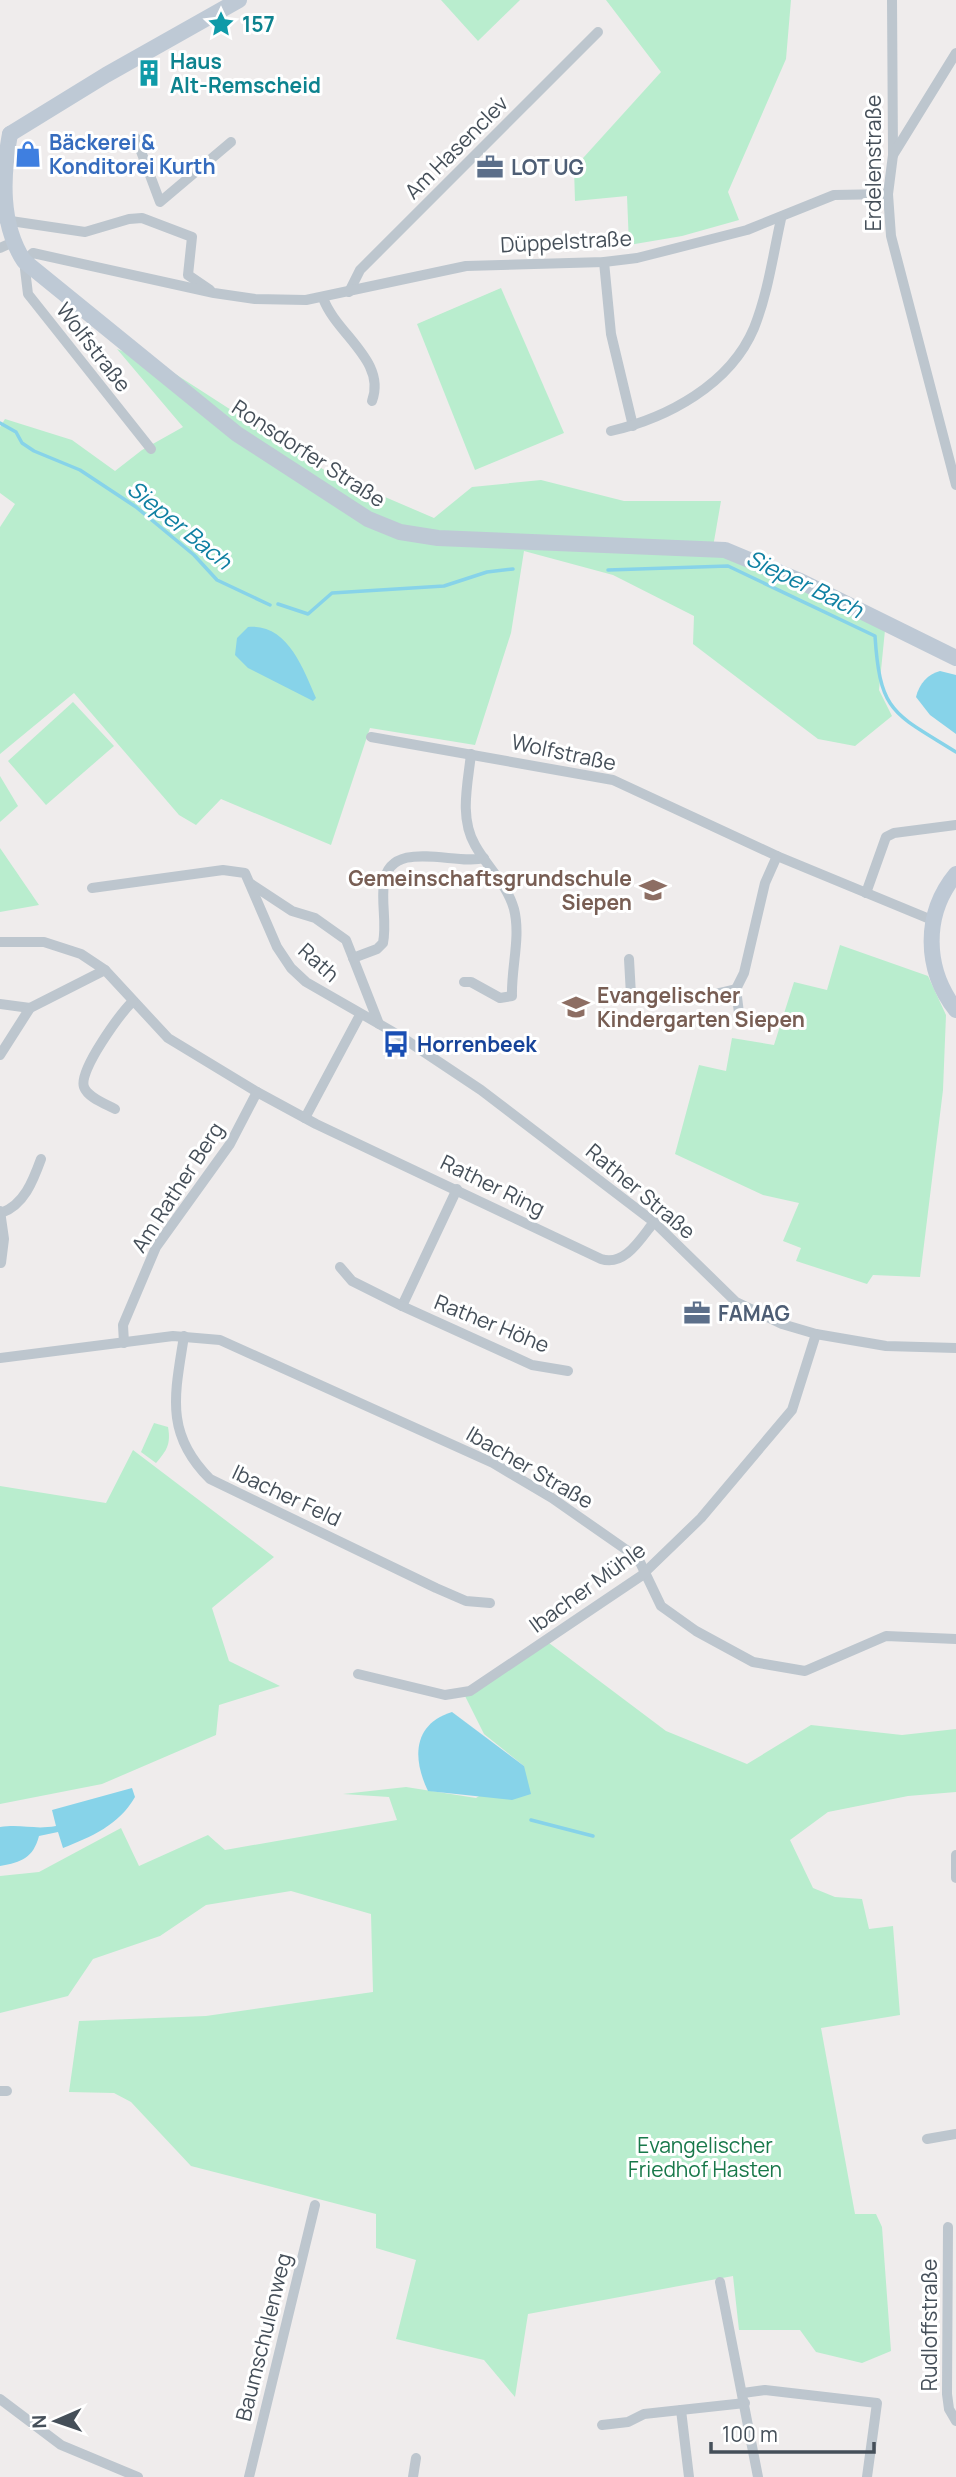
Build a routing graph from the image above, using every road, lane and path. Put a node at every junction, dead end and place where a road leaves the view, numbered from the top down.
1 (239, 0) edge
2 (892, 0) edge
3 (598, 32) dead end
4 (956, 53) edge
5 (5, 131) edge
6 (136, 138) dead end
7 (232, 142) dead end
8 (893, 155) junction
9 (888, 194) junction
10 (160, 202) junction
11 (781, 219) junction
12 (4, 220) junction
13 (151, 220) junction
14 (5, 245) edge
15 (23, 261) junction
16 (604, 262) junction
17 (211, 292) junction
18 (349, 292) junction
19 (323, 298) junction
20 (372, 401) dead end
21 (633, 426) junction
22 (611, 431) dead end
23 (151, 449) dead end
24 (956, 485) edge
25 (956, 658) edge
26 (371, 737) dead end
27 (471, 754) junction
28 (956, 825) edge
29 (777, 856) junction
30 (484, 858) junction
31 (956, 874) edge
32 (251, 884) junction
33 (92, 888) dead end
34 (866, 893) junction
35 (932, 920) junction
36 (0, 942) edge
37 (353, 958) junction
38 (629, 959) dead end
39 (106, 971) junction
40 (464, 982) dead end
41 (736, 989) junction
42 (132, 1001) junction
43 (0, 1004) edge
44 (30, 1008) junction
45 (956, 1010) edge
46 (360, 1015) junction
47 (740, 1021) dead end
48 (379, 1024) junction
49 (0, 1055) edge
50 (257, 1092) junction
51 (115, 1109) dead end
52 (305, 1118) junction
53 (41, 1159) dead end
54 (457, 1189) junction
55 (0, 1212) edge
56 (654, 1222) junction
57 (0, 1264) edge
58 (340, 1267) dead end
59 (402, 1306) junction
60 (816, 1334) junction
61 (184, 1336) junction
62 (124, 1343) junction
63 (956, 1348) edge
64 (0, 1358) edge
65 (568, 1371) dead end
66 (645, 1573) junction
67 (490, 1603) dead end
68 (956, 1639) edge
69 (358, 1674) dead end
70 (956, 1854) edge
71 (956, 1878) edge
72 (956, 2134) edge
73 (927, 2138) dead end
74 (315, 2205) dead end
75 (948, 2227) dead end
76 (720, 2281) dead end
77 (744, 2398) junction
78 (0, 2399) edge
79 (681, 2410) junction
80 (956, 2421) edge
81 (602, 2425) dead end
82 (416, 2458) dead end
83 (138, 2477) edge
84 (249, 2477) edge
85 (413, 2477) edge
86 (689, 2477) edge
87 (758, 2477) edge
88 (867, 2477) edge

1 - 5 main road
2 - 8 street, Erdelenstraße
3 - 18 street, Am Hasenclev
4 - 8 street
5 - 12 main road, Ronsdorfer Straße
6 - 10 street
7 - 10 street
8 - 9 street, Erdelenstraße
9 - 11 street, Düppelstraße
9 - 24 street, Erdelenstraße
10 - 13 street
11 - 16 street, Düppelstraße
11 - 21 street
12 - 13 street
12 - 14 main road, Ronsdorfer Straße
13 - 17 street
14 - 15 main road, Ronsdorfer Straße
15 - 17 street, Düppelstraße
15 - 23 street, Wolfstraße
15 - 25 main road, Ronsdorfer Straße
16 - 18 street, Düppelstraße
16 - 21 street
17 - 19 street, Düppelstraße
18 - 19 street, Düppelstraße
19 - 20 street
21 - 22 street
26 - 27 street, Wolfstraße
27 - 29 street, Wolfstraße
27 - 30 street
28 - 34 street
29 - 34 street, Wolfstraße
29 - 41 street
30 - 37 street, Rath
30 - 40 street
31 - 35 main road
32 - 33 street, Rath
32 - 37 street, Rath
32 - 46 street, Rath
34 - 35 street, Wolfstraße
35 - 45 main road
36 - 39 street, Rather Ring
37 - 48 street, Rath
38 - 41 street
39 - 42 street, Rather Ring
39 - 44 street
41 - 47 street
42 - 50 street, Rather Ring
42 - 51 street
43 - 44 street
44 - 49 street
46 - 48 street, Rather Straße
46 - 52 street
48 - 56 street, Rather Straße
50 - 52 street, Rather Ring
50 - 62 street, Am Rather Berg
52 - 54 street, Rather Ring
53 - 55 street
54 - 56 street, Rather Ring
54 - 59 street, Rather Höhe
55 - 57 street
56 - 60 street, Rather Straße
58 - 59 street, Rather Höhe
59 - 65 street, Rather Höhe
60 - 63 street, Rather Straße
60 - 66 street, Ibacher Mühle
61 - 62 street, Ibacher Straße
61 - 66 street, Ibacher Straße
61 - 67 street, Ibacher Feld
62 - 64 street, Ibacher Straße
66 - 68 street, Ibacher Straße
66 - 69 street, Ibacher Mühle
70 - 71 street
72 - 73 street
74 - 84 street, Baumschulenweg
75 - 80 street, Rudloffstraße
76 - 77 street
77 - 79 street
77 - 87 street
77 - 88 street
78 - 83 street
79 - 81 street
79 - 86 street
82 - 85 street

